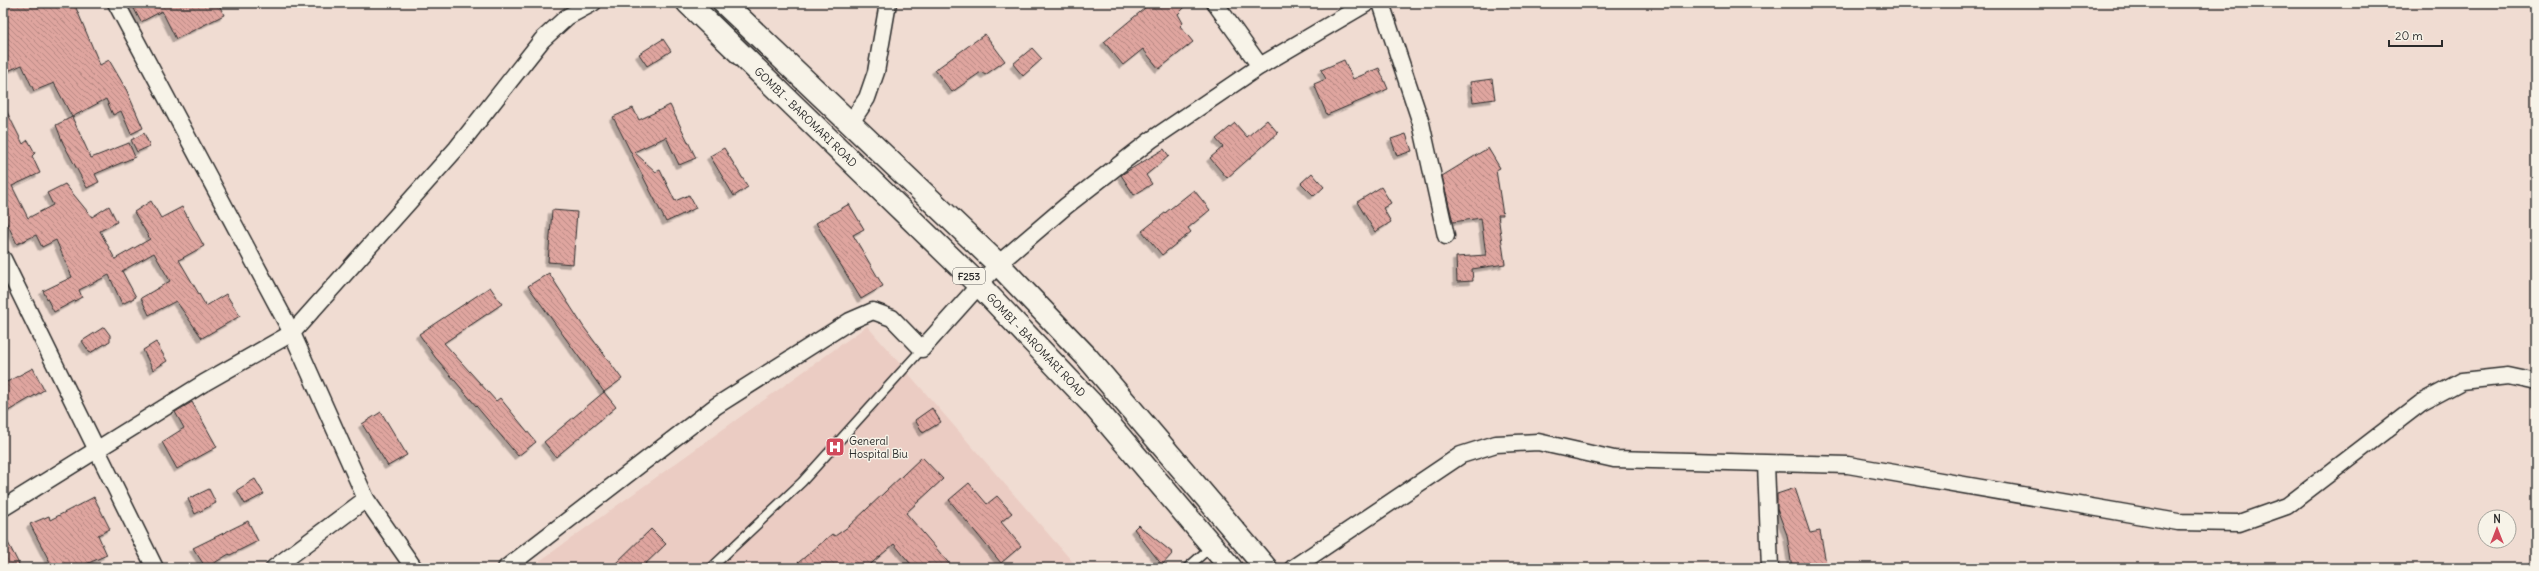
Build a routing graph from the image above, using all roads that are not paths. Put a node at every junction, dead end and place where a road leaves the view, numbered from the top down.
1 (116, 3) edge
2 (593, 3) edge
3 (688, 3) edge
4 (724, 3) edge
5 (888, 3) edge
6 (1216, 3) edge
7 (1367, 3) edge
8 (1381, 3) edge
9 (1260, 66) junction
10 (850, 124) junction
11 (1446, 236) dead end
12 (3, 259) edge
13 (998, 264) junction
14 (979, 285) junction
15 (292, 333) junction
16 (922, 349) junction
17 (2536, 382) edge
18 (98, 449) junction
19 (1766, 464) junction
20 (366, 499) junction
21 (3, 508) edge
22 (1213, 545) junction
23 (155, 568) edge
24 (274, 568) edge
25 (414, 568) edge
26 (506, 568) edge
27 (711, 568) edge
28 (1187, 568) edge
29 (1231, 568) edge
30 (1266, 568) edge
31 (1293, 568) edge
32 (1770, 568) edge

1 - 15 street
2 - 15 street
3 - 14 main road, GOMBI - BAROMARI ROAD / F253
4 - 10 main road, F253
5 - 10 street
6 - 9 street
7 - 9 street
8 - 11 street
9 - 13 street
10 - 13 main road, F253
12 - 18 street
13 - 14 street
13 - 30 main road, F253
14 - 16 street
14 - 22 main road, GOMBI - BAROMARI ROAD / F253
15 - 18 street
15 - 20 street
16 - 26 street
16 - 27 lane
17 - 19 street
18 - 21 street
18 - 23 street
19 - 31 street
19 - 32 street
20 - 24 street
20 - 25 street
22 - 28 lane
22 - 29 main road, GOMBI - BAROMARI ROAD / F253

